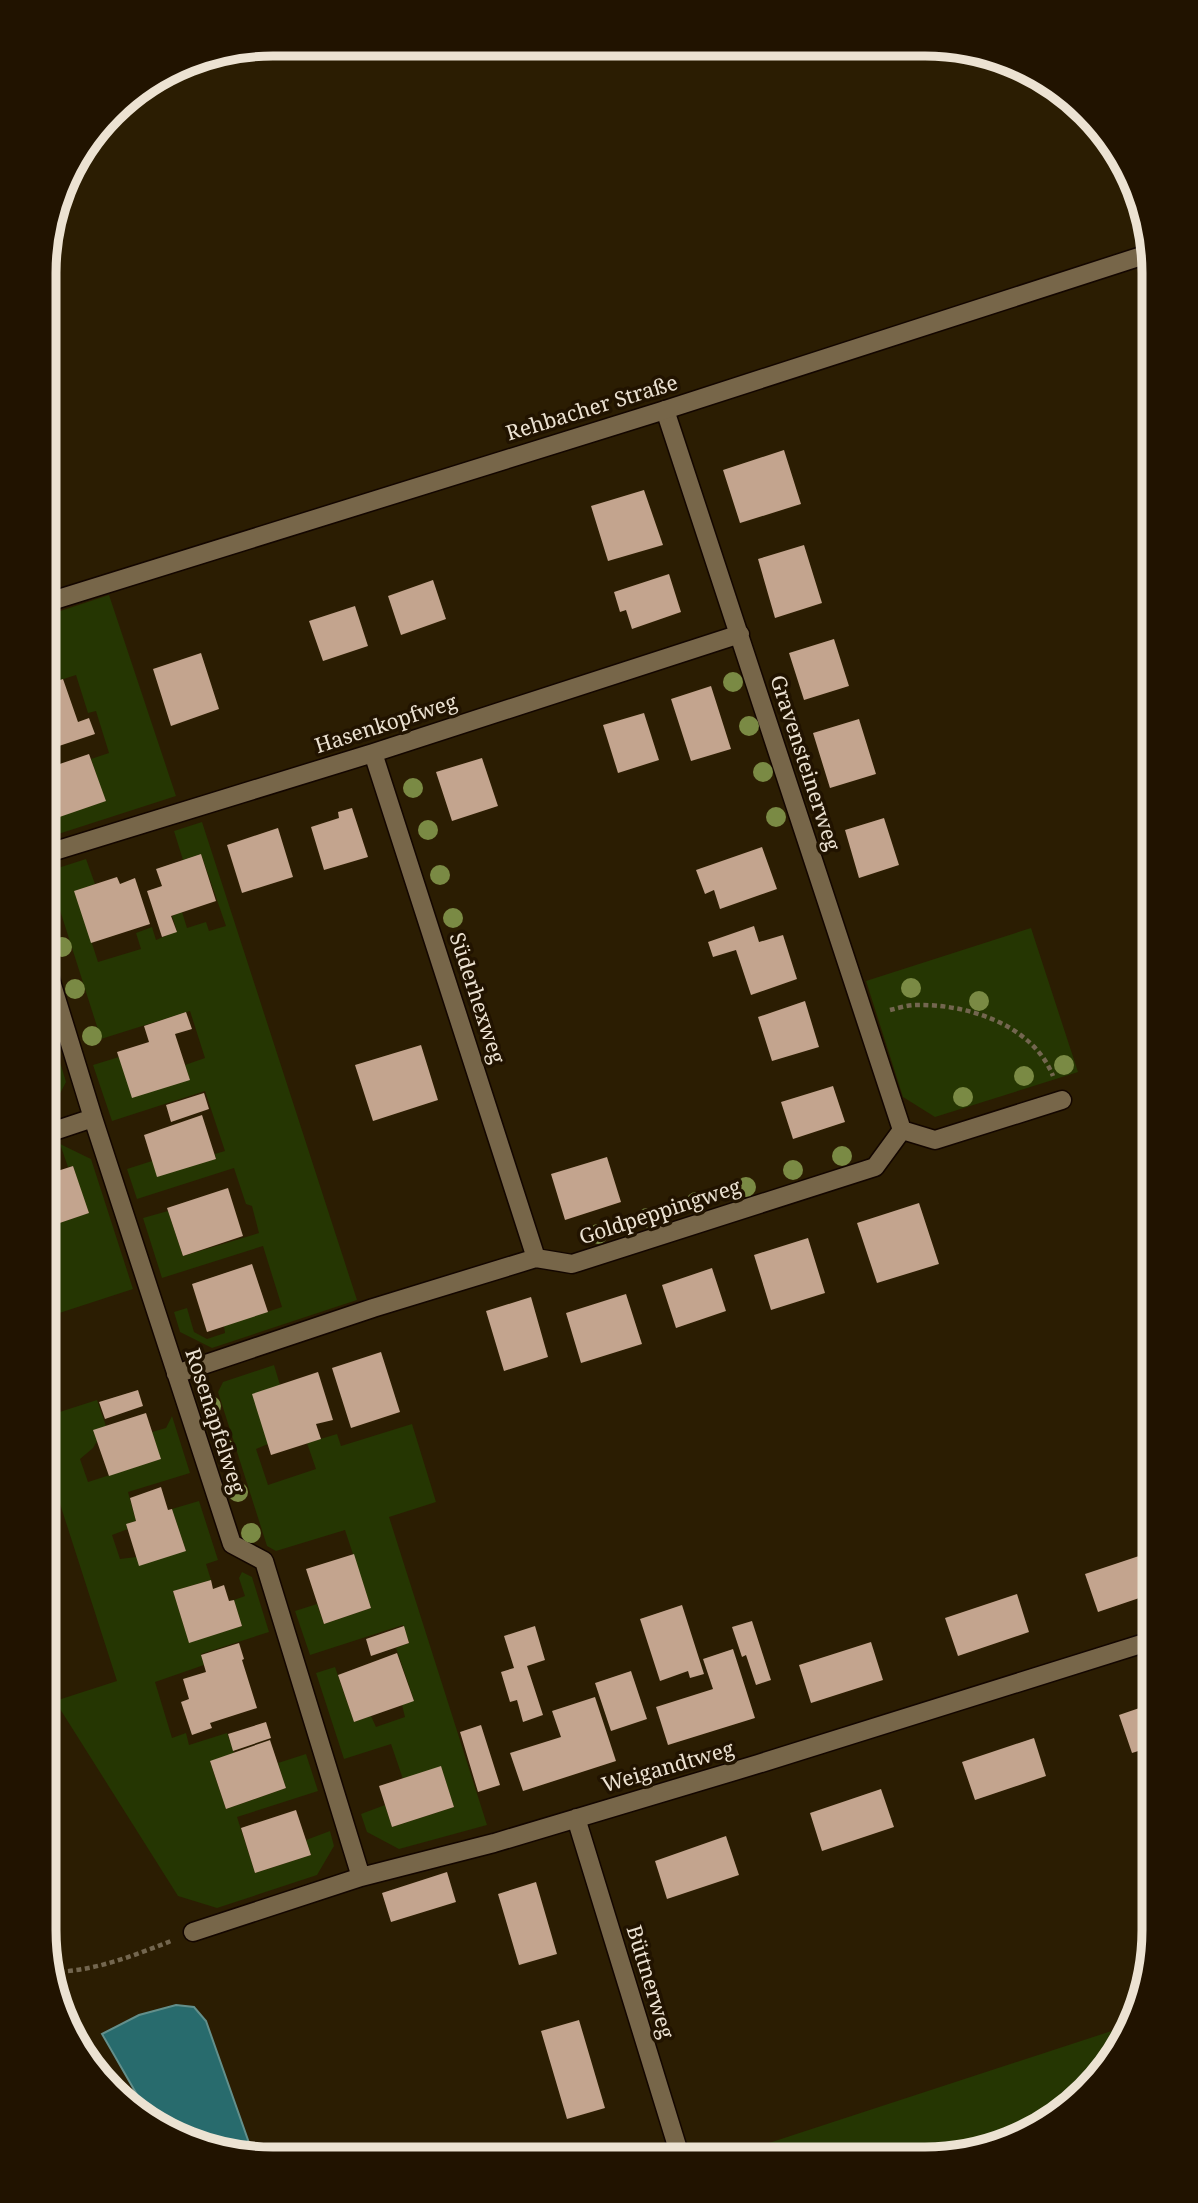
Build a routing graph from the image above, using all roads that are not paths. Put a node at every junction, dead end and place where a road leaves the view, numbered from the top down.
1 (1141, 256) edge
2 (665, 410) junction
3 (56, 600) edge
4 (740, 634) junction
5 (373, 753) junction
6 (56, 851) edge
7 (56, 998) edge
8 (1062, 1100) road end
9 (93, 1118) junction
10 (56, 1130) edge
11 (902, 1130) junction
12 (536, 1258) junction
13 (176, 1374) junction
14 (1142, 1644) edge
15 (576, 1818) junction
16 (361, 1877) junction
17 (193, 1932) road end
18 (678, 2147) edge

1 - 2 street, Rehbacher Straße
2 - 3 street, Rehbacher Straße
2 - 4 street, Gravensteinerweg
4 - 5 street, Hasenkopfweg
4 - 11 street, Gravensteinerweg
5 - 6 street, Hasenkopfweg
5 - 12 street, Süderhexweg
7 - 9 street, Rosenapfelweg
8 - 11 street
9 - 10 street
9 - 13 street, Rosenapfelweg
11 - 12 street, Goldpeppingweg
12 - 13 street, Goldpeppingweg
13 - 16 street, Rosenapfelweg
14 - 15 street, Weigandtweg
15 - 16 street, Weigandtweg
15 - 18 street, Büttnerweg
16 - 17 street, Weigandtweg

